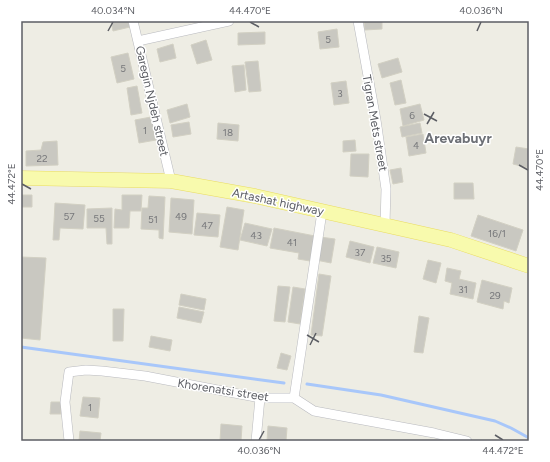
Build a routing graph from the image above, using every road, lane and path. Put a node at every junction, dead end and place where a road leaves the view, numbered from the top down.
1 (133, 21) edge
2 (229, 21) edge
3 (358, 21) edge
4 (138, 42) junction
5 (21, 178) edge
6 (171, 182) junction
7 (322, 212) junction
8 (385, 225) junction
9 (529, 266) edge
10 (260, 398) junction
11 (294, 398) junction
12 (433, 437) edge
13 (69, 441) edge
14 (256, 441) edge
15 (467, 441) edge

1 - 4 street, Garegin Njdeh street
2 - 4 street
3 - 8 street, Tigran Mets street
4 - 6 street, Garegin Njdeh street
5 - 6 main road, Artashat highway
6 - 7 main road, Artashat highway
7 - 8 main road, Artashat highway
7 - 11 street
8 - 9 main road, Artashat highway
10 - 11 street, Khorenatsi street
10 - 13 street, Khorenatsi street
10 - 14 street
11 - 12 street
12 - 15 street

